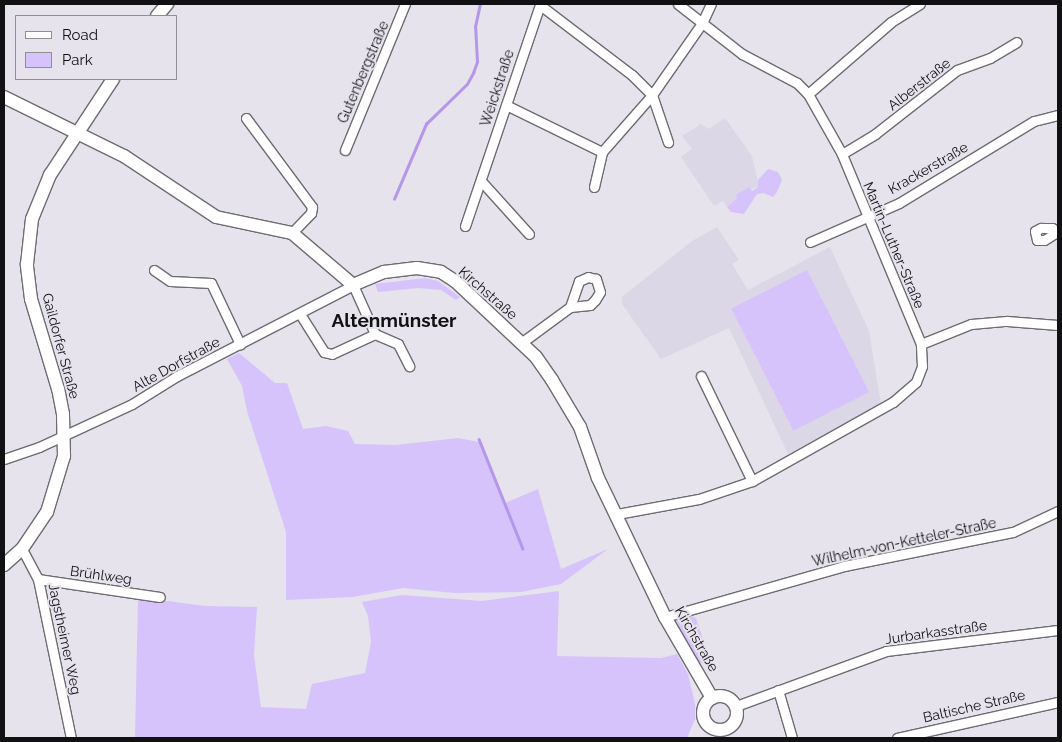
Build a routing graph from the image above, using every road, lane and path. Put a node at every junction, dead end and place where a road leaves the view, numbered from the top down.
1 (167, 4) edge
2 (405, 4) edge
3 (678, 4) edge
4 (710, 4) edge
5 (920, 4) edge
6 (540, 5) edge
7 (158, 15) edge
8 (702, 24) junction
9 (1017, 42) dead end
10 (112, 80) edge
11 (808, 94) junction
12 (652, 95) junction
13 (4, 97) edge
14 (506, 105) junction
15 (1058, 115) edge
16 (246, 118) dead end
17 (77, 130) junction
18 (668, 142) dead end
19 (345, 150) dead end
20 (602, 152) junction
21 (842, 154) junction
22 (482, 182) junction
23 (594, 187) dead end
24 (867, 216) junction
25 (465, 226) dead end
26 (292, 233) junction
27 (529, 234) dead end
28 (810, 242) dead end
29 (154, 270) dead end
30 (353, 285) junction
31 (570, 307) dead end
32 (300, 314) junction
33 (1058, 325) edge
34 (375, 334) junction
35 (521, 343) junction
36 (240, 344) junction
37 (921, 344) junction
38 (409, 366) dead end
39 (700, 376) dead end
40 (64, 436) junction
41 (4, 459) edge
42 (752, 481) junction
43 (1058, 511) edge
44 (617, 514) junction
45 (22, 549) junction
46 (4, 565) edge
47 (38, 579) junction
48 (160, 597) dead end
49 (665, 617) junction
50 (1058, 630) edge
51 (778, 690) junction
52 (712, 698) junction
53 (1058, 702) edge
54 (736, 706) junction
55 (727, 733) edge
56 (71, 738) edge
57 (792, 738) edge
58 (897, 738) edge

1 - 7 street
2 - 19 street, Gutenbergstraße
3 - 8 street, Martin-Luther-Straße
4 - 8 street
5 - 11 street
6 - 12 street
6 - 14 street, Weickstraße
8 - 11 street, Martin-Luther-Straße
8 - 12 street
9 - 21 street, Alberstraße
10 - 17 street, Gaildorfer Straße
11 - 21 street, Martin-Luther-Straße
12 - 18 street
12 - 20 street
13 - 17 street
14 - 20 street
14 - 22 street, Weickstraße
15 - 24 street, Krackerstraße
16 - 26 street
17 - 26 street
17 - 40 street, Gaildorfer Straße
20 - 23 street
21 - 24 street, Martin-Luther-Straße
22 - 25 street, Weickstraße
22 - 27 street
24 - 28 street, Krackerstraße
24 - 37 street, Martin-Luther-Straße
26 - 30 street
29 - 36 street
30 - 32 street, Alte Dorfstraße
30 - 34 street
30 - 35 street, Kirchstraße
31 - 35 street
32 - 34 street
32 - 36 street, Alte Dorfstraße
33 - 37 street
34 - 38 street
35 - 44 street, Kirchstraße
36 - 40 street, Alte Dorfstraße
37 - 42 street, Martin-Luther-Straße
39 - 42 street
40 - 41 street, Alte Dorfstraße
40 - 45 street, Gaildorfer Straße
42 - 44 street, Martin-Luther-Straße
43 - 49 street, Wilhelm-von-Ketteler-Straße
44 - 49 street, Kirchstraße
45 - 46 street, Gaildorfer Straße
45 - 47 street, Jagstheimer Weg
47 - 48 street, Brühlweg
47 - 56 street, Jagstheimer Weg
49 - 52 street, Kirchstraße
50 - 51 street, Jurbarkasstraße
51 - 54 street, Jurbarkasstraße
51 - 57 street
52 - 54 street
52 - 55 street
53 - 58 street, Baltische Straße
54 - 55 street

